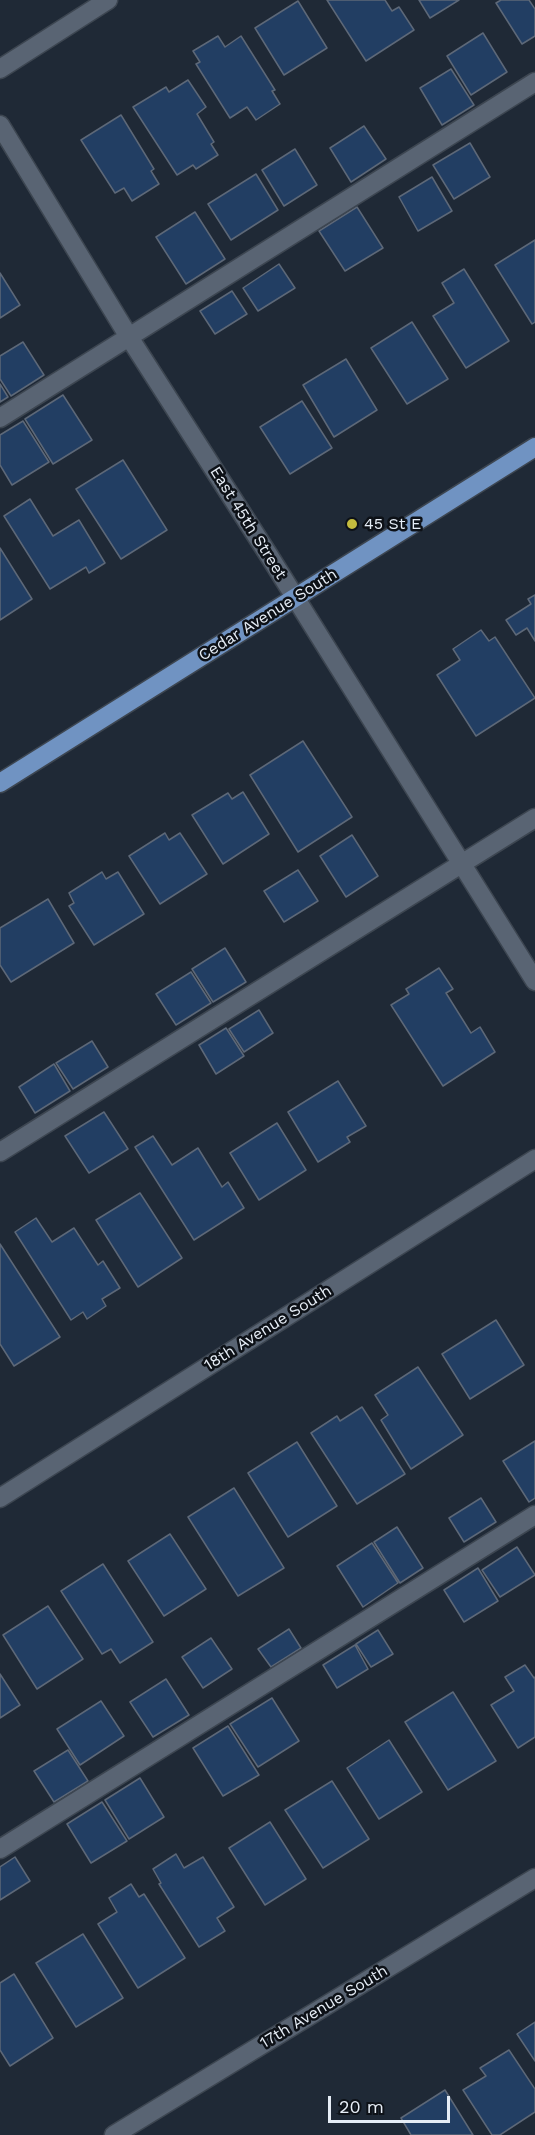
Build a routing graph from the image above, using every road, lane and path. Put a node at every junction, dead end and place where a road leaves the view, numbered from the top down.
1 (108, 0) edge
2 (0, 69) edge
3 (535, 82) edge
4 (0, 125) edge
5 (129, 337) junction
6 (0, 418) edge
7 (535, 447) edge
8 (295, 598) junction
9 (0, 783) edge
10 (535, 818) edge
11 (462, 864) junction
12 (535, 981) edge
13 (0, 1152) edge
14 (535, 1159) edge
15 (0, 1498) edge
16 (535, 1515) edge
17 (0, 1849) edge
18 (535, 1878) edge
19 (114, 2135) edge

1 - 2 street
3 - 5 street
4 - 5 street, East 45th Street
5 - 6 street
5 - 8 street, East 45th Street
7 - 8 main road, Cedar Avenue South
8 - 9 main road, Cedar Avenue South
8 - 11 street, East 45th Street
10 - 11 street
11 - 12 street, East 45th Street
11 - 13 street
14 - 15 street, 18th Avenue South
16 - 17 street
18 - 19 street, 17th Avenue South

